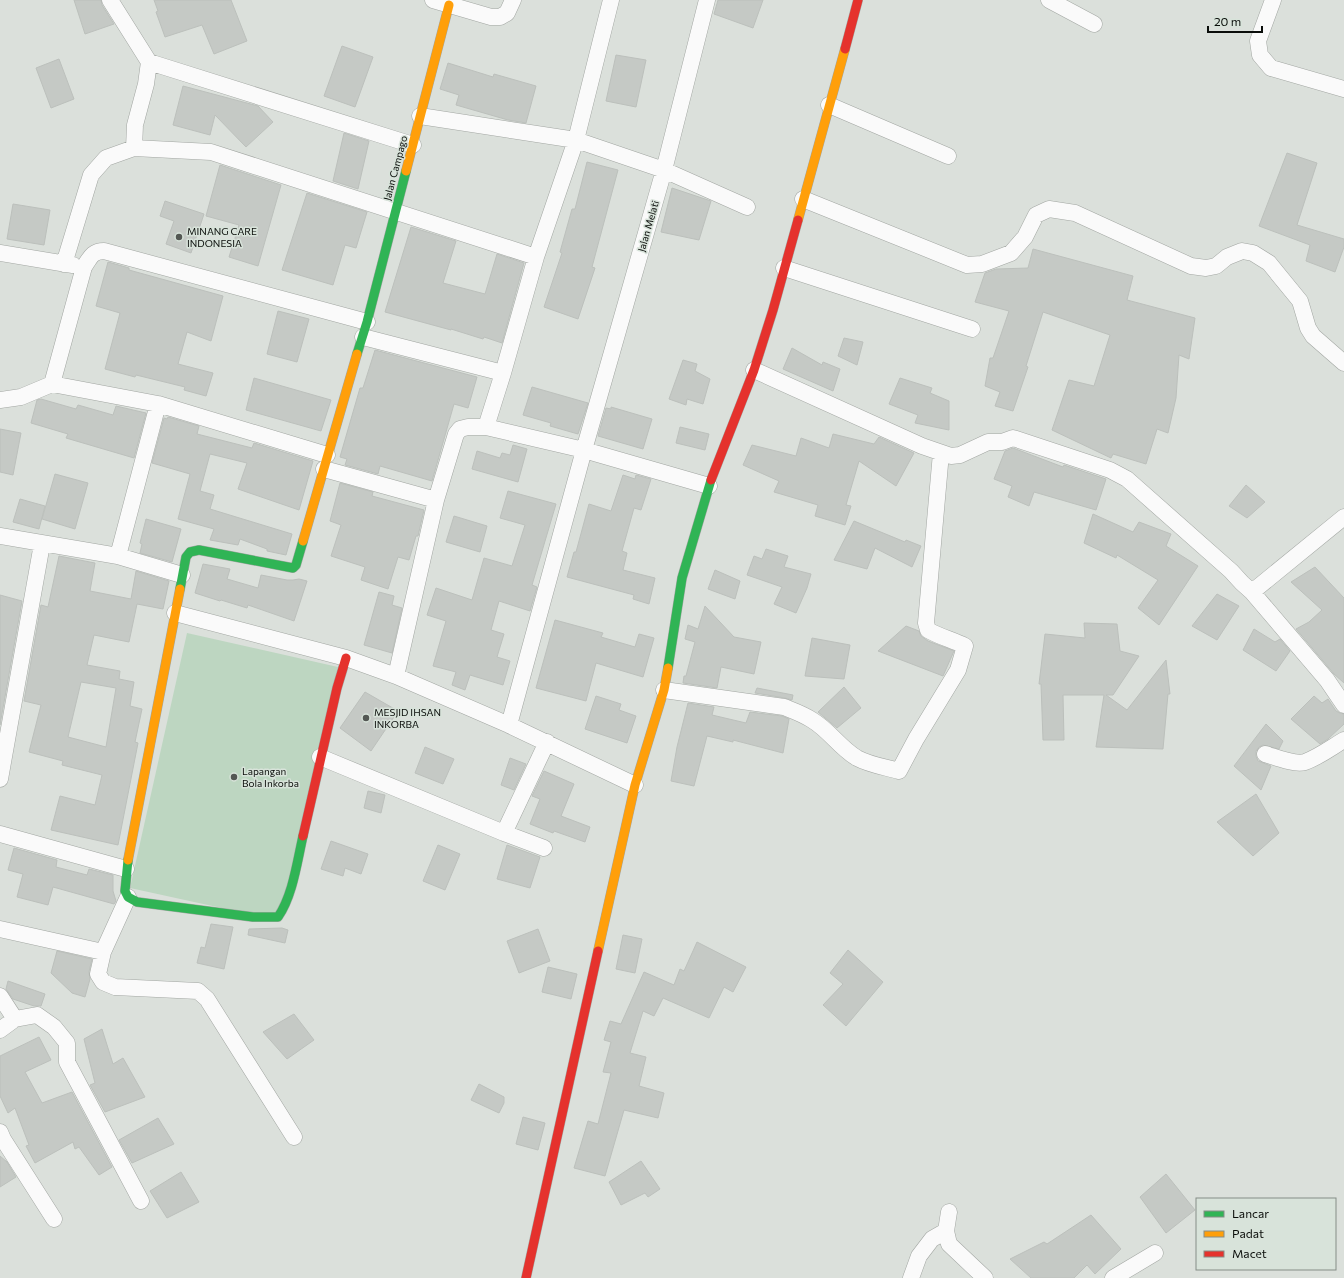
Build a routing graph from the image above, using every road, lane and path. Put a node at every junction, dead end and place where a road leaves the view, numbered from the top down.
1 (110, 0) edge
2 (433, 0) edge
3 (513, 0) edge
4 (611, 0) edge
5 (707, 0) edge
6 (858, 0) edge
7 (1049, 0) edge
8 (1273, 0) edge
9 (449, 5) junction
10 (1094, 24) dead end
11 (149, 62) junction
12 (1344, 88) edge
13 (829, 105) junction
14 (420, 116) junction
15 (576, 140) junction
16 (413, 144) junction
17 (134, 148) junction
18 (948, 156) dead end
19 (664, 170) junction
20 (803, 199) junction
21 (747, 207) dead end
22 (395, 211) junction
23 (0, 253) edge
24 (536, 257) junction
25 (64, 264) junction
26 (84, 267) junction
27 (784, 268) junction
28 (972, 329) dead end
29 (365, 330) junction
30 (1344, 363) edge
31 (754, 370) junction
32 (503, 373) junction
33 (52, 384) junction
34 (0, 400) edge
35 (158, 404) junction
36 (486, 427) junction
37 (584, 450) junction
38 (941, 453) junction
39 (325, 462) junction
40 (709, 486) junction
41 (436, 500) junction
42 (1344, 516) edge
43 (0, 536) edge
44 (42, 544) junction
45 (118, 556) junction
46 (182, 575) junction
47 (1252, 592) junction
48 (175, 613) junction
49 (346, 658) junction
50 (396, 676) junction
51 (664, 690) junction
52 (1344, 705) edge
53 (509, 725) junction
54 (1344, 740) edge
55 (547, 742) junction
56 (1264, 754) dead end
57 (320, 757) junction
58 (1, 772) edge
59 (635, 784) junction
60 (504, 833) junction
61 (0, 834) edge
62 (544, 848) dead end
63 (126, 869) junction
64 (128, 897) junction
65 (0, 929) edge
66 (103, 952) junction
67 (0, 996) edge
68 (15, 1019) junction
69 (0, 1030) edge
70 (294, 1136) dead end
71 (1, 1137) edge
72 (141, 1201) dead end
73 (949, 1212) dead end
74 (54, 1219) dead end
75 (946, 1231) junction
76 (1156, 1253) dead end
77 (526, 1278) edge
78 (911, 1278) edge
79 (985, 1278) edge
80 (1113, 1278) edge

1 - 11 street
2 - 9 street
3 - 9 street
4 - 15 street
5 - 19 street, Jalan Melati
6 - 13 street
7 - 10 street
8 - 12 street
9 - 14 street, Jalan Campago
11 - 16 street
11 - 17 street
13 - 18 street
13 - 20 street
14 - 15 street
14 - 16 street, Jalan Campago
15 - 19 street
15 - 24 street
16 - 22 street, Jalan Campago
17 - 22 street
17 - 25 street
19 - 21 street
19 - 37 street, Jalan Melati
20 - 27 street
20 - 30 street
22 - 24 street
22 - 29 street, Jalan Campago
23 - 25 street
24 - 32 street
25 - 26 street
26 - 29 street
26 - 33 street
27 - 28 street
27 - 31 street
29 - 32 street
29 - 39 street, Jalan Campago
31 - 38 street
31 - 40 street
32 - 36 street
33 - 34 street
33 - 35 street
35 - 39 street
35 - 45 street
36 - 37 street
36 - 41 street
37 - 40 street
37 - 53 street, Jalan Melati
38 - 47 street
38 - 51 street
39 - 41 street
39 - 46 street, Jalan Campago
40 - 51 street
41 - 50 street
42 - 47 street
43 - 44 street
44 - 45 street
44 - 58 street
45 - 46 street
46 - 48 street
47 - 52 street
48 - 49 street
48 - 63 street
49 - 50 street
49 - 57 street
50 - 53 street
51 - 59 street
53 - 55 street
54 - 56 street
55 - 59 street
55 - 60 street
57 - 60 street
57 - 64 street
59 - 77 street
60 - 62 street
61 - 63 street
63 - 64 street
64 - 66 street
65 - 66 street
66 - 70 street
67 - 68 street
68 - 69 street
68 - 72 street
71 - 74 street
73 - 75 street
75 - 78 street
75 - 79 street
76 - 80 street

